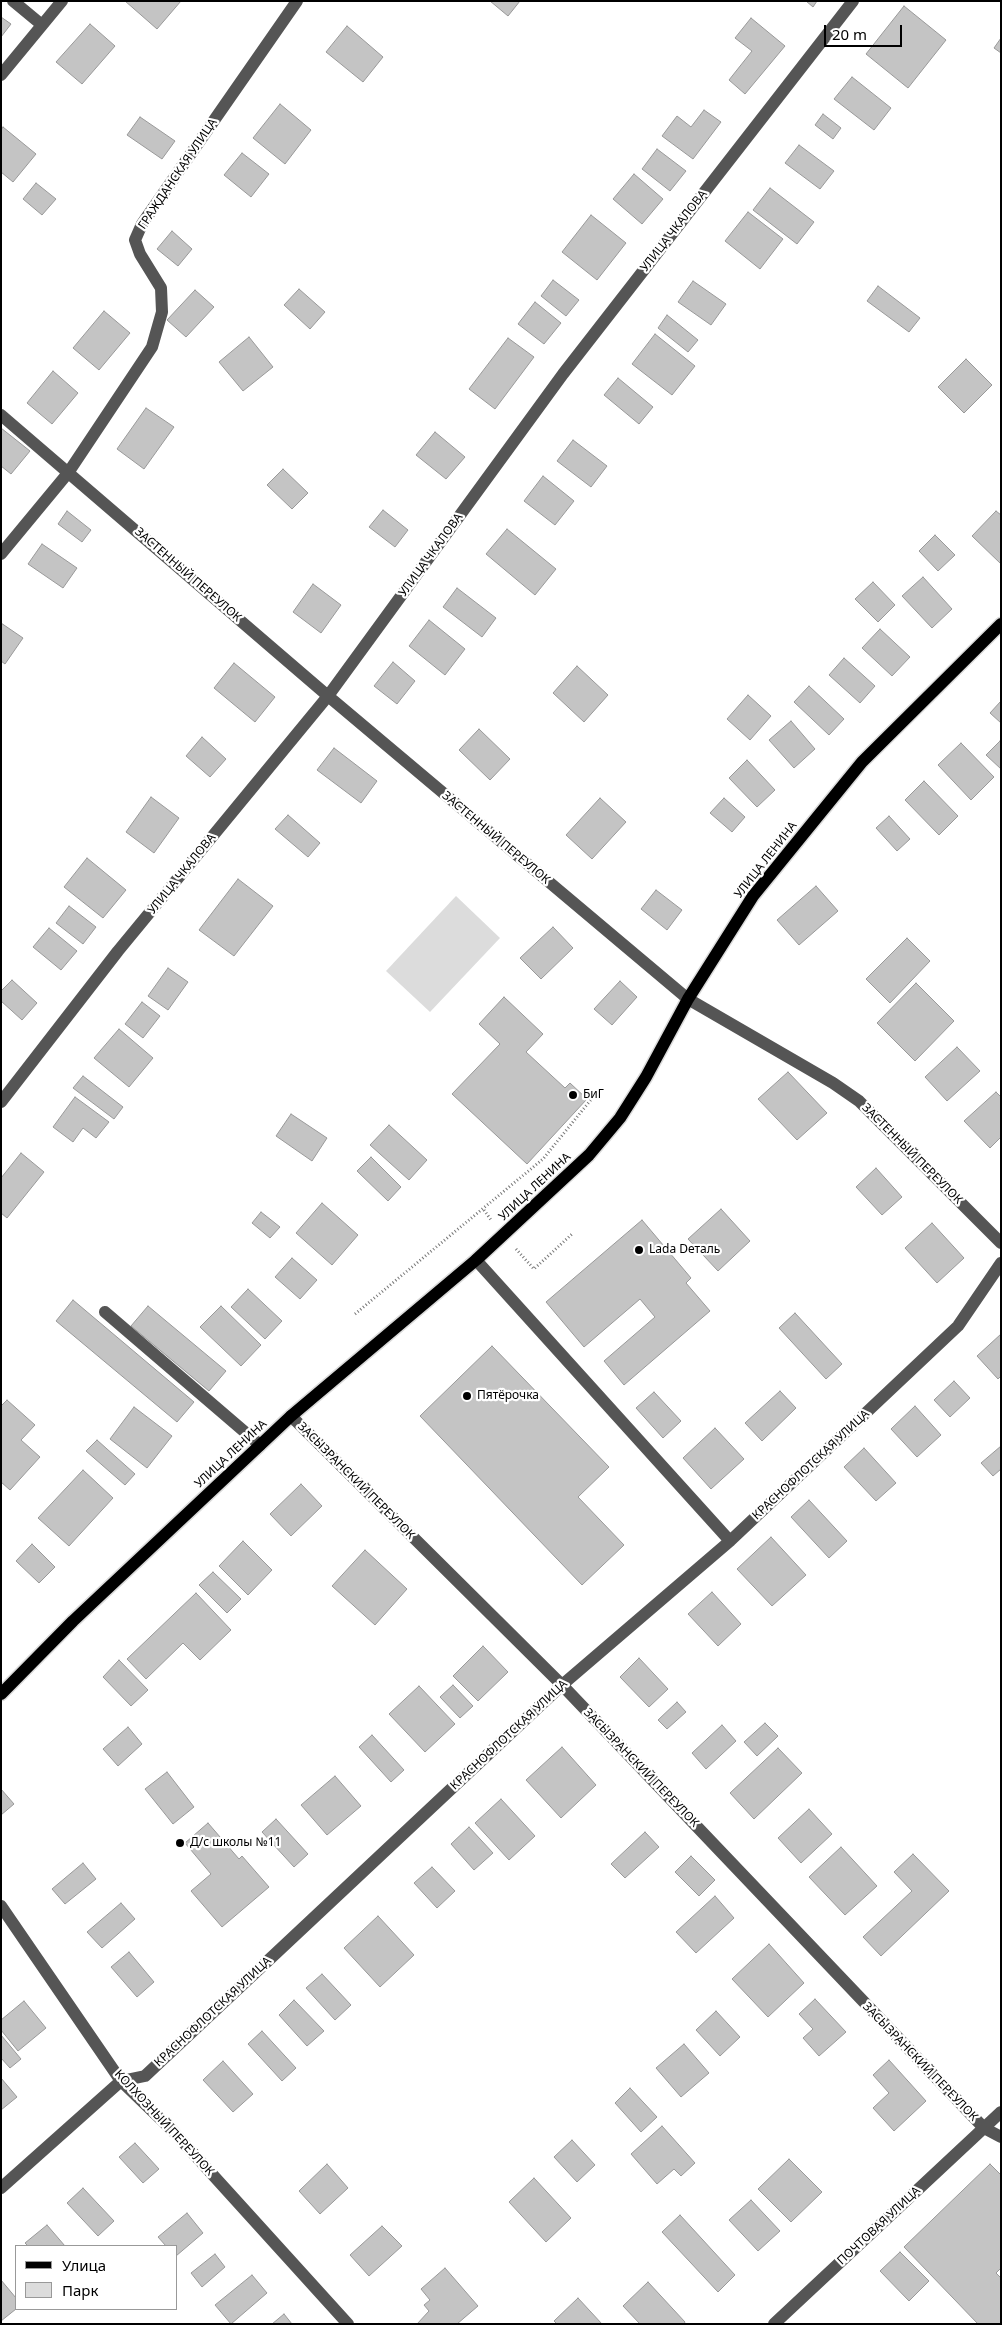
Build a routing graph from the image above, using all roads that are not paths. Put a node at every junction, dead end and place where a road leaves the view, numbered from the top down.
1 (13, 1) edge
2 (62, 1) edge
3 (297, 1) edge
4 (853, 1) edge
5 (42, 25) junction
6 (1, 75) edge
7 (1, 415) edge
8 (68, 473) junction
9 (1, 554) edge
10 (1001, 624) edge
11 (328, 696) junction
12 (688, 999) junction
13 (1, 1102) edge
14 (1001, 1243) edge
15 (476, 1260) junction
16 (1001, 1263) edge
17 (105, 1312) dead end
18 (291, 1416) junction
19 (260, 1445) junction
20 (730, 1541) junction
21 (562, 1685) junction
22 (1, 1694) edge
23 (1, 1906) edge
24 (121, 2082) junction
25 (1001, 2112) edge
26 (984, 2128) junction
27 (1001, 2137) edge
28 (1, 2188) edge
29 (348, 2324) edge
30 (774, 2324) edge

1 - 5 street
2 - 5 street
3 - 8 street, ГРАЖДАНСКАЯ УЛИЦА
4 - 11 street, УЛИЦА ЧКАЛОВА
5 - 6 street
7 - 8 street, ЗАСТЕННЫЙ ПЕРЕУЛОК
8 - 9 street, ГРАЖДАНСКАЯ УЛИЦА
8 - 11 street, ЗАСТЕННЫЙ ПЕРЕУЛОК
10 - 12 main road, УЛИЦА ЛЕНИНА
11 - 12 street, ЗАСТЕННЫЙ ПЕРЕУЛОК
11 - 13 street, УЛИЦА ЧКАЛОВА
12 - 14 street, ЗАСТЕННЫЙ ПЕРЕУЛОК
12 - 15 main road, УЛИЦА ЛЕНИНА
15 - 18 main road, УЛИЦА ЛЕНИНА
15 - 20 street
16 - 20 street, КРАСНОФЛОТСКАЯ УЛИЦА
17 - 19 street
18 - 19 main road, УЛИЦА ЛЕНИНА
18 - 21 street, ЗАСЫЗРАНСКИЙ ПЕРЕУЛОК
19 - 22 main road, УЛИЦА ЛЕНИНА
20 - 21 street, КРАСНОФЛОТСКАЯ УЛИЦА
21 - 24 street, КРАСНОФЛОТСКАЯ УЛИЦА
21 - 26 street, ЗАСЫЗРАНСКИЙ ПЕРЕУЛОК
23 - 24 street, КОЛХОЗНЫЙ ПЕРЕУЛОК
24 - 28 street, КРАСНОФЛОТСКАЯ УЛИЦА
24 - 29 street, КОЛХОЗНЫЙ ПЕРЕУЛОК
25 - 26 street, ПОЧТОВАЯ УЛИЦА
26 - 27 street, ЗАСЫЗРАНСКИЙ ПЕРЕУЛОК
26 - 30 street, ПОЧТОВАЯ УЛИЦА

